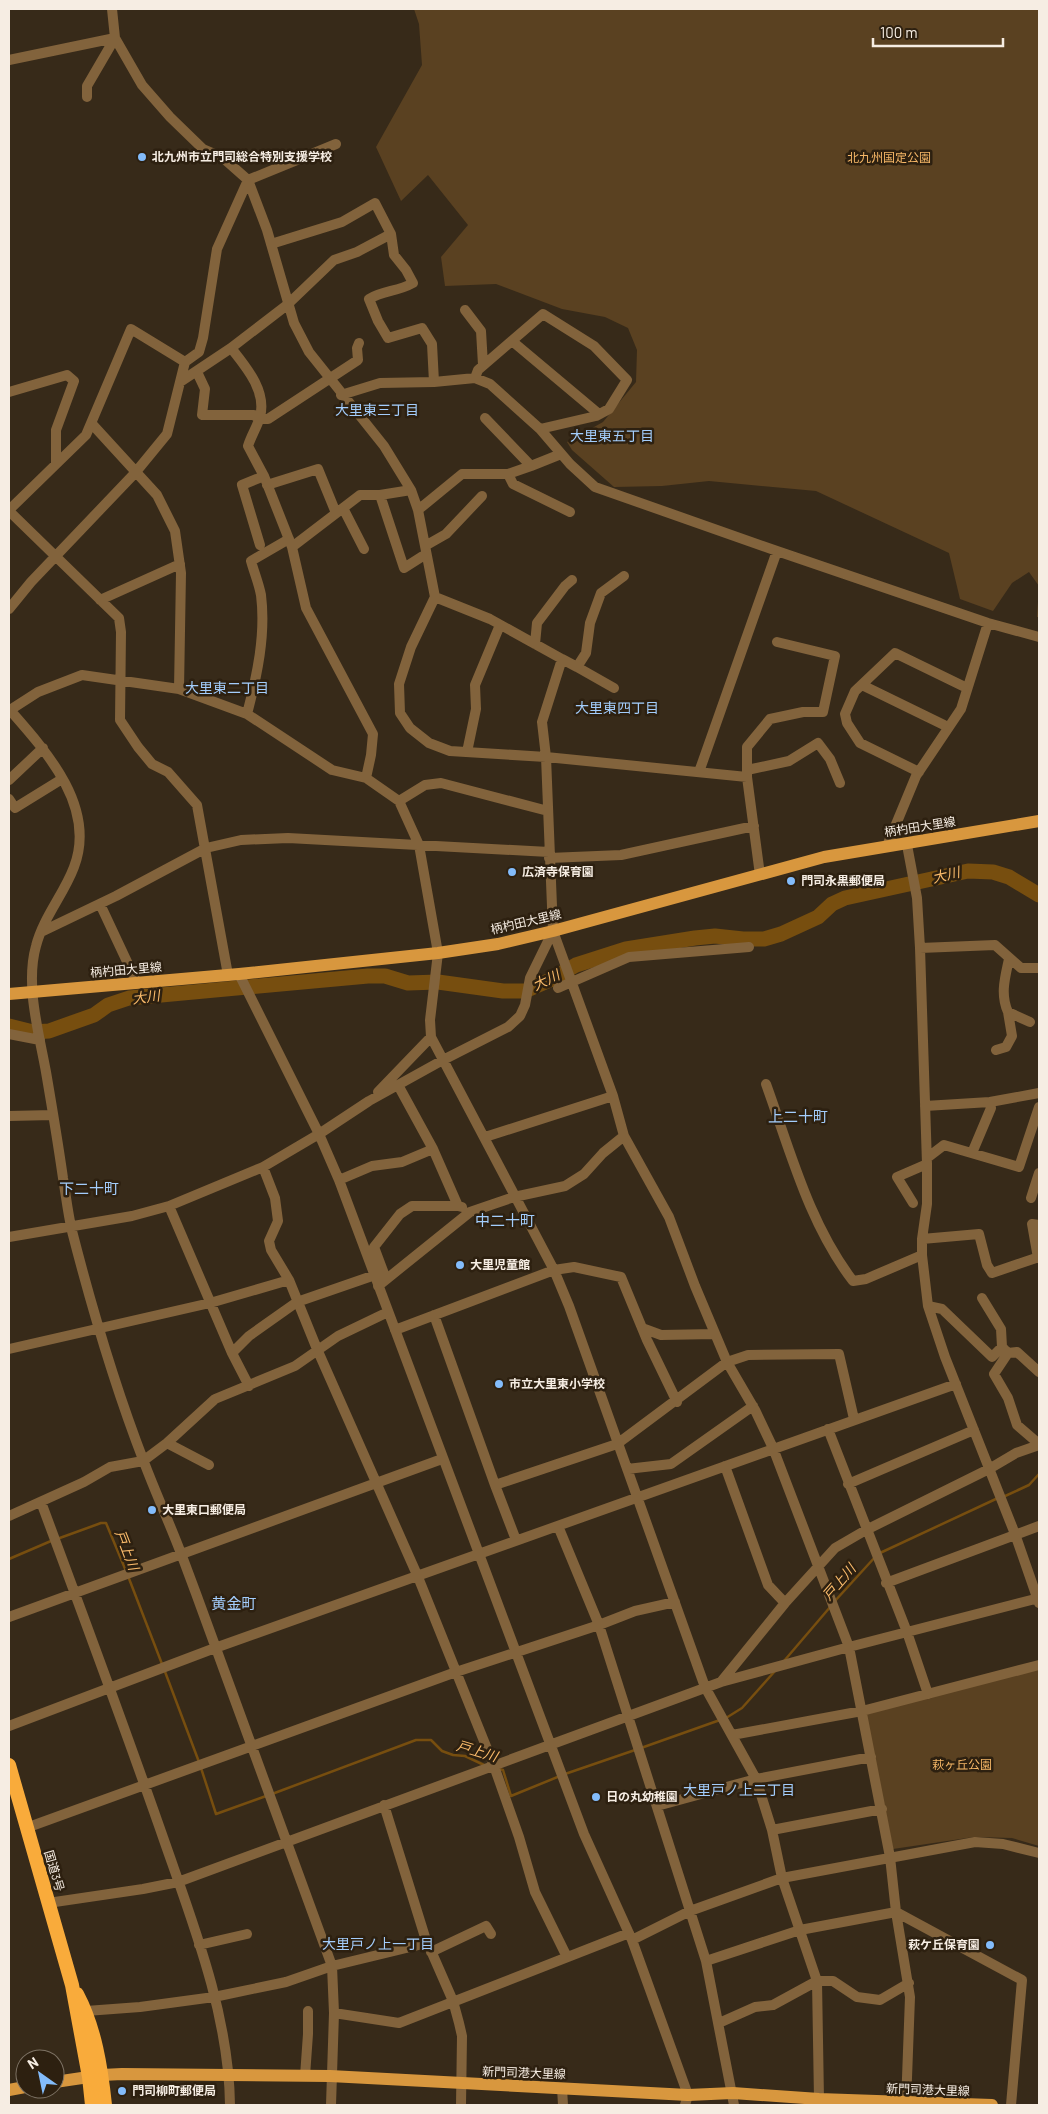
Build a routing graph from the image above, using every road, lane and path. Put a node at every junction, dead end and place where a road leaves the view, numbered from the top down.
1 (112, 9) edge
2 (115, 38) junction
3 (9, 60) edge
4 (87, 97) dead end
5 (336, 144) dead end
6 (248, 180) junction
7 (391, 234) junction
8 (271, 244) junction
9 (288, 305) junction
10 (465, 310) dead end
11 (512, 341) junction
12 (360, 343) dead end
13 (231, 348) junction
14 (185, 362) junction
15 (483, 365) junction
16 (197, 372) junction
17 (329, 378) junction
18 (475, 378) junction
19 (180, 382) junction
20 (434, 382) junction
21 (9, 392) edge
22 (341, 395) junction
23 (599, 414) junction
24 (485, 418) dead end
25 (260, 419) junction
26 (92, 424) junction
27 (540, 429) junction
28 (561, 454) junction
29 (56, 464) junction
30 (531, 466) junction
31 (135, 473) junction
32 (508, 474) junction
33 (265, 481) junction
34 (411, 490) junction
35 (380, 495) junction
36 (482, 496) dead end
37 (418, 510) junction
38 (9, 511) edge
39 (339, 511) junction
40 (570, 512) dead end
41 (290, 543) junction
42 (260, 545) dead end
43 (364, 549) dead end
44 (425, 550) junction
45 (777, 551) junction
46 (55, 557) junction
47 (180, 564) junction
48 (624, 576) dead end
49 (572, 580) dead end
50 (435, 597) junction
51 (100, 600) junction
52 (9, 609) edge
53 (988, 623) junction
54 (500, 625) junction
55 (1039, 637) edge
56 (777, 642) dead end
57 (534, 644) junction
58 (562, 659) junction
59 (577, 668) junction
60 (121, 682) junction
61 (862, 685) junction
62 (614, 688) dead end
63 (967, 688) junction
64 (179, 689) junction
65 (9, 709) edge
66 (247, 714) junction
67 (944, 725) dead end
68 (43, 748) junction
69 (467, 752) junction
70 (546, 757) junction
71 (699, 772) junction
72 (919, 772) junction
73 (747, 774) junction
74 (366, 778) junction
75 (62, 779) junction
76 (9, 780) edge
77 (840, 783) dead end
78 (9, 799) edge
79 (399, 801) junction
80 (548, 811) junction
81 (1039, 821) edge
82 (754, 826) junction
83 (419, 845) junction
84 (907, 845) junction
85 (887, 846) junction
86 (206, 848) junction
87 (549, 855) junction
88 (760, 875) junction
89 (100, 904) junction
90 (552, 931) junction
91 (41, 932) junction
92 (749, 947) dead end
93 (920, 948) junction
94 (438, 954) junction
95 (1009, 959) junction
96 (1039, 968) edge
97 (233, 975) junction
98 (571, 982) junction
99 (137, 983) junction
100 (558, 988) dead end
101 (33, 992) junction
102 (9, 994) edge
103 (1008, 1012) junction
104 (1030, 1022) dead end
105 (9, 1034) edge
106 (431, 1037) junction
107 (40, 1039) junction
108 (996, 1050) dead end
109 (443, 1060) junction
110 (766, 1084) dead end
111 (398, 1085) junction
112 (1039, 1093) edge
113 (613, 1096) junction
114 (369, 1101) junction
115 (925, 1106) junction
116 (991, 1108) dead end
117 (1039, 1108) edge
118 (9, 1116) edge
119 (53, 1116) junction
120 (319, 1134) junction
121 (624, 1136) junction
122 (485, 1137) junction
123 (434, 1149) junction
124 (972, 1153) junction
125 (927, 1161) junction
126 (263, 1167) junction
127 (1039, 1173) edge
128 (339, 1180) junction
129 (514, 1197) junction
130 (1031, 1198) dead end
131 (913, 1203) dead end
132 (169, 1206) junction
133 (458, 1206) junction
134 (477, 1210) junction
135 (1039, 1225) edge
136 (71, 1227) junction
137 (9, 1237) edge
138 (922, 1239) junction
139 (922, 1255) junction
140 (1039, 1258) edge
141 (554, 1270) junction
142 (375, 1275) junction
143 (386, 1279) junction
144 (289, 1280) junction
145 (378, 1286) junction
146 (982, 1298) dead end
147 (297, 1302) junction
148 (210, 1303) junction
149 (928, 1306) junction
150 (388, 1312) junction
151 (434, 1315) junction
152 (642, 1328) junction
153 (100, 1330) junction
154 (395, 1330) junction
155 (715, 1334) junction
156 (317, 1349) junction
157 (9, 1350) edge
158 (1005, 1350) junction
159 (232, 1353) junction
160 (727, 1362) junction
161 (1039, 1372) edge
162 (956, 1384) junction
163 (249, 1386) junction
164 (677, 1402) junction
165 (753, 1406) junction
166 (854, 1420) junction
167 (828, 1428) junction
168 (974, 1430) junction
169 (167, 1443) junction
170 (617, 1444) junction
171 (1039, 1445) edge
172 (773, 1448) junction
173 (442, 1459) junction
174 (143, 1460) junction
175 (209, 1465) dead end
176 (725, 1466) junction
177 (627, 1468) junction
178 (988, 1469) junction
179 (376, 1482) junction
180 (848, 1484) junction
181 (495, 1486) junction
182 (636, 1499) junction
183 (41, 1502) junction
184 (9, 1516) edge
185 (558, 1526) junction
186 (1039, 1526) edge
187 (866, 1530) junction
188 (1015, 1534) junction
189 (516, 1540) junction
190 (181, 1553) junction
191 (479, 1556) junction
192 (817, 1567) junction
193 (418, 1577) junction
194 (886, 1583) junction
195 (74, 1592) junction
196 (1039, 1600) edge
197 (675, 1602) junction
198 (785, 1603) junction
199 (9, 1616) edge
200 (599, 1625) junction
201 (907, 1632) junction
202 (849, 1647) junction
203 (215, 1648) junction
204 (515, 1652) junction
205 (1039, 1665) edge
206 (456, 1672) junction
207 (721, 1682) junction
208 (704, 1687) junction
209 (111, 1688) junction
210 (928, 1694) junction
211 (862, 1712) junction
212 (627, 1716) junction
213 (9, 1726) edge
214 (732, 1735) junction
215 (550, 1743) junction
216 (251, 1746) junction
217 (871, 1757) junction
218 (9, 1765) edge
219 (494, 1766) junction
220 (756, 1779) junction
221 (145, 1785) junction
222 (384, 1805) junction
223 (657, 1806) junction
224 (882, 1809) junction
225 (26, 1828) junction
226 (772, 1830) junction
227 (286, 1842) junction
228 (1039, 1853) edge
229 (890, 1857) junction
230 (782, 1878) junction
231 (178, 1882) junction
232 (48, 1903) junction
233 (690, 1911) junction
234 (896, 1912) junction
235 (800, 1930) junction
236 (247, 1934) dead end
237 (492, 1934) dead end
238 (631, 1937) junction
239 (199, 1945) junction
240 (429, 1948) junction
241 (567, 1957) junction
242 (706, 1961) junction
243 (332, 1966) junction
244 (817, 1981) junction
245 (908, 1983) junction
246 (72, 1985) junction
247 (214, 1997) junction
248 (453, 2001) junction
249 (308, 2011) dead end
250 (86, 2012) junction
251 (334, 2013) junction
252 (719, 2023) junction
253 (96, 2076) junction
254 (230, 2076) junction
255 (305, 2076) junction
256 (330, 2076) junction
257 (65, 2081) edge
258 (462, 2084) junction
259 (562, 2088) junction
260 (733, 2099) edge
261 (819, 2099) junction
262 (687, 2100) edge
263 (906, 2104) edge
264 (92, 2105) edge
265 (105, 2105) edge
266 (230, 2105) edge
267 (331, 2105) edge
268 (461, 2105) edge
269 (563, 2105) edge
270 (992, 2105) edge
271 (1011, 2105) edge

1 - 2 street
2 - 3 street
2 - 4 street
2 - 6 street
5 - 6 street
6 - 8 street
6 - 14 street
7 - 8 street
7 - 9 street
7 - 20 street
8 - 9 street
9 - 13 street
9 - 17 street
10 - 15 street
11 - 15 street
11 - 23 street
11 - 23 street
12 - 17 street
13 - 16 street
13 - 25 street
14 - 19 street
14 - 26 street
15 - 18 street
16 - 19 street
16 - 25 street
17 - 22 street
17 - 25 street
18 - 20 street
18 - 27 street
19 - 31 street
20 - 22 street
21 - 29 street
22 - 34 street
23 - 27 street
24 - 30 street
25 - 33 street
26 - 29 street
26 - 31 street
27 - 28 street
28 - 30 street
28 - 45 street
29 - 38 street
30 - 32 street
31 - 46 street
31 - 47 street
32 - 37 street
32 - 40 street
33 - 39 street
33 - 41 street
33 - 42 street
34 - 35 street
34 - 37 street
35 - 39 street
35 - 44 street
36 - 44 street
37 - 44 street
38 - 46 street
39 - 41 street
39 - 43 street
41 - 66 street
41 - 74 street
44 - 50 street
45 - 53 street
45 - 71 street
46 - 51 street
46 - 52 street
47 - 51 street
47 - 64 street
48 - 59 street
49 - 57 street
50 - 54 street
50 - 69 street
51 - 60 street
53 - 55 street
53 - 63 street
54 - 57 street
54 - 69 street
56 - 73 street
57 - 58 street
58 - 59 street
58 - 70 street
59 - 62 street
60 - 64 street
60 - 65 street
60 - 86 street
61 - 63 street
61 - 67 street
61 - 72 street
63 - 72 street
64 - 66 street
65 - 68 street
66 - 74 street
68 - 75 street
68 - 76 street
69 - 70 street
70 - 71 street
70 - 80 street
71 - 73 street
72 - 85 street
73 - 77 street
73 - 82 street
74 - 79 street
75 - 78 street
75 - 91 street
79 - 80 street
79 - 83 street
80 - 87 street
81 - 84 main road, 柄杓田大里線
82 - 87 street
82 - 88 street
83 - 86 street
83 - 87 street
83 - 94 street
84 - 85 main road, 柄杓田大里線
84 - 93 street
85 - 88 main road, 柄杓田大里線
86 - 89 street
86 - 97 street
87 - 90 street
88 - 90 main road, 柄杓田大里線
89 - 91 street
89 - 99 street
90 - 94 main road, 柄杓田大里線
90 - 98 street
90 - 109 street
91 - 101 street
92 - 98 street
93 - 95 street
93 - 115 street
94 - 97 main road, 柄杓田大里線
94 - 106 street
95 - 96 street
95 - 103 street
97 - 99 main road, 柄杓田大里線
97 - 120 street
98 - 100 street
98 - 113 street
99 - 101 main road, 柄杓田大里線
101 - 102 main road, 柄杓田大里線
101 - 107 street
103 - 104 street
103 - 108 street
105 - 107 street
106 - 109 street
106 - 114 street
107 - 119 street
109 - 111 street
109 - 122 street
110 - 139 street
111 - 114 street
111 - 123 street
112 - 115 street
113 - 121 street
113 - 122 street
114 - 120 street
115 - 125 street
116 - 124 street
117 - 124 street
118 - 119 street
119 - 136 street
120 - 126 street
120 - 128 street
121 - 129 street
121 - 155 street
122 - 129 street
123 - 128 street
123 - 133 street
124 - 125 street
125 - 131 street
125 - 138 street
126 - 132 street
126 - 144 street
127 - 130 street
128 - 142 street
129 - 134 street
129 - 141 street
132 - 136 street
132 - 148 street
133 - 134 street
133 - 143 street
134 - 143 street
135 - 140 street
136 - 137 street
136 - 153 street
138 - 139 street
138 - 140 street
139 - 149 street
141 - 151 street
141 - 152 street
141 - 170 street
142 - 145 street
142 - 147 street
143 - 145 street
144 - 147 street
144 - 148 street
145 - 150 street
146 - 158 street
147 - 156 street
147 - 159 street
148 - 153 street
148 - 159 street
149 - 158 street
149 - 162 street
150 - 154 street
150 - 156 street
151 - 154 street
151 - 181 street
152 - 155 street
152 - 164 street
153 - 157 street
153 - 174 street
154 - 173 street
155 - 160 street
156 - 163 street
156 - 179 street
158 - 161 street
158 - 171 street
159 - 163 street
160 - 164 street
160 - 165 street
160 - 166 street
162 - 166 street
162 - 168 street
163 - 169 street
164 - 170 street
165 - 172 street
165 - 177 street
166 - 167 street
167 - 172 street
167 - 180 street
168 - 178 street
168 - 180 street
169 - 174 street
169 - 175 street
170 - 177 street
170 - 181 street
171 - 178 street
172 - 176 street
172 - 192 street
173 - 179 street
173 - 191 street
174 - 183 street
174 - 190 street
176 - 182 street
176 - 198 street
177 - 182 street
178 - 187 street
178 - 188 street
179 - 190 street
179 - 193 street
180 - 187 street
181 - 189 street
182 - 185 street
182 - 197 street
183 - 184 street
183 - 195 street
185 - 189 street
185 - 200 street
186 - 188 street
187 - 192 street
187 - 194 street
188 - 194 street
188 - 196 street
189 - 191 street
190 - 195 street
190 - 203 street
191 - 193 street
191 - 204 street
192 - 198 street
192 - 202 street
193 - 203 street
193 - 206 street
194 - 201 street
195 - 199 street
195 - 209 street
196 - 201 street
197 - 200 street
197 - 208 street
198 - 207 street
200 - 204 street
200 - 212 street
201 - 202 street
201 - 210 street
202 - 207 street
202 - 211 street
203 - 209 street
203 - 216 street
204 - 206 street
204 - 215 street
205 - 210 street
206 - 216 street
206 - 219 street
207 - 208 street
208 - 212 street
208 - 214 street
209 - 213 street
209 - 221 street
210 - 211 street
211 - 214 street
211 - 217 street
212 - 215 street
212 - 223 street
214 - 220 street
215 - 219 street
215 - 238 street
216 - 221 street
216 - 227 street
217 - 220 street
217 - 224 street
218 - 225 highway, 国道3号
219 - 222 street
219 - 241 street
220 - 223 street
220 - 226 street
221 - 225 street
221 - 231 street
222 - 227 street
222 - 240 street
223 - 233 street
224 - 226 street
224 - 229 street
225 - 232 highway, 国道3号
226 - 230 street
227 - 231 street
227 - 243 street
228 - 229 street
229 - 230 street
229 - 234 street
230 - 233 street
230 - 235 street
231 - 232 street
231 - 239 street
232 - 246 highway, 国道3号
233 - 238 street
233 - 242 street
234 - 235 street
234 - 245 street
234 - 271 street
235 - 242 street
235 - 244 street
236 - 239 street
237 - 240 street
238 - 241 street
238 - 262 street
239 - 247 street
240 - 243 street
240 - 248 street
241 - 248 street
242 - 252 street
243 - 247 street
243 - 251 street
244 - 245 street
244 - 252 street
244 - 261 street
245 - 263 street
246 - 250 highway, 国道3号
246 - 253 highway, 国道3号
247 - 250 street
247 - 254 street
248 - 251 street
248 - 258 street
249 - 255 street
250 - 253 highway, 国道3号
251 - 256 street
252 - 260 street
253 - 254 main road, 新門司港大里線
253 - 257 main road, 新門司港大里線
253 - 264 highway, 国道3号
253 - 265 highway, 国道3号
254 - 255 main road, 新門司港大里線
254 - 266 street
255 - 256 main road, 新門司港大里線
256 - 258 main road, 新門司港大里線
256 - 267 street
258 - 259 main road, 新門司港大里線
258 - 268 street
259 - 262 main road, 新門司港大里線
259 - 269 street
260 - 261 main road, 新門司港大里線
260 - 262 main road, 新門司港大里線
261 - 263 main road, 新門司港大里線
263 - 270 main road, 新門司港大里線

